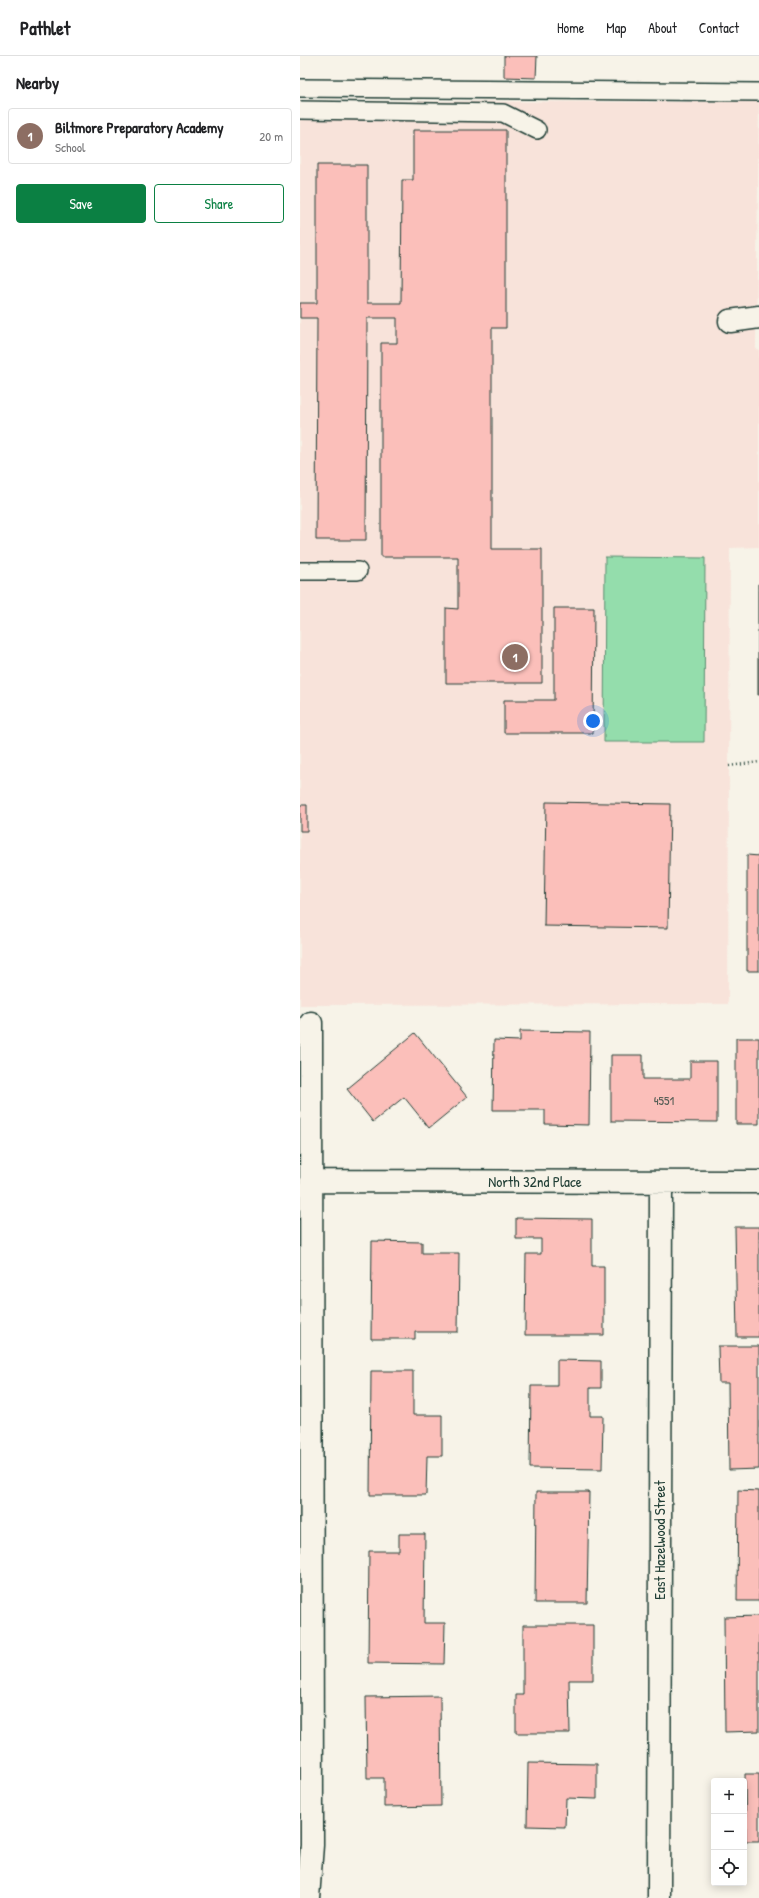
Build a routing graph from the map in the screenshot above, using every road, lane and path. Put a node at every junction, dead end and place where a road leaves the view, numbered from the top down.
1 (300, 88) edge
2 (759, 92) edge
3 (300, 110) edge
4 (537, 130) dead end
5 (759, 317) edge
6 (730, 321) dead end
7 (300, 571) edge
8 (358, 571) dead end
9 (759, 762) edge
10 (729, 766) dead end
11 (311, 1023) dead end
12 (312, 1181) junction
13 (661, 1182) junction
14 (759, 1182) edge
15 (308, 1898) edge
16 (659, 1898) edge

1 - 2 lane
3 - 4 lane
5 - 6 street
7 - 8 lane
9 - 10 path
11 - 12 street
12 - 13 street, North 32nd Place
12 - 15 street
13 - 14 street, North 32nd Place
13 - 16 street, East Hazelwood Street

